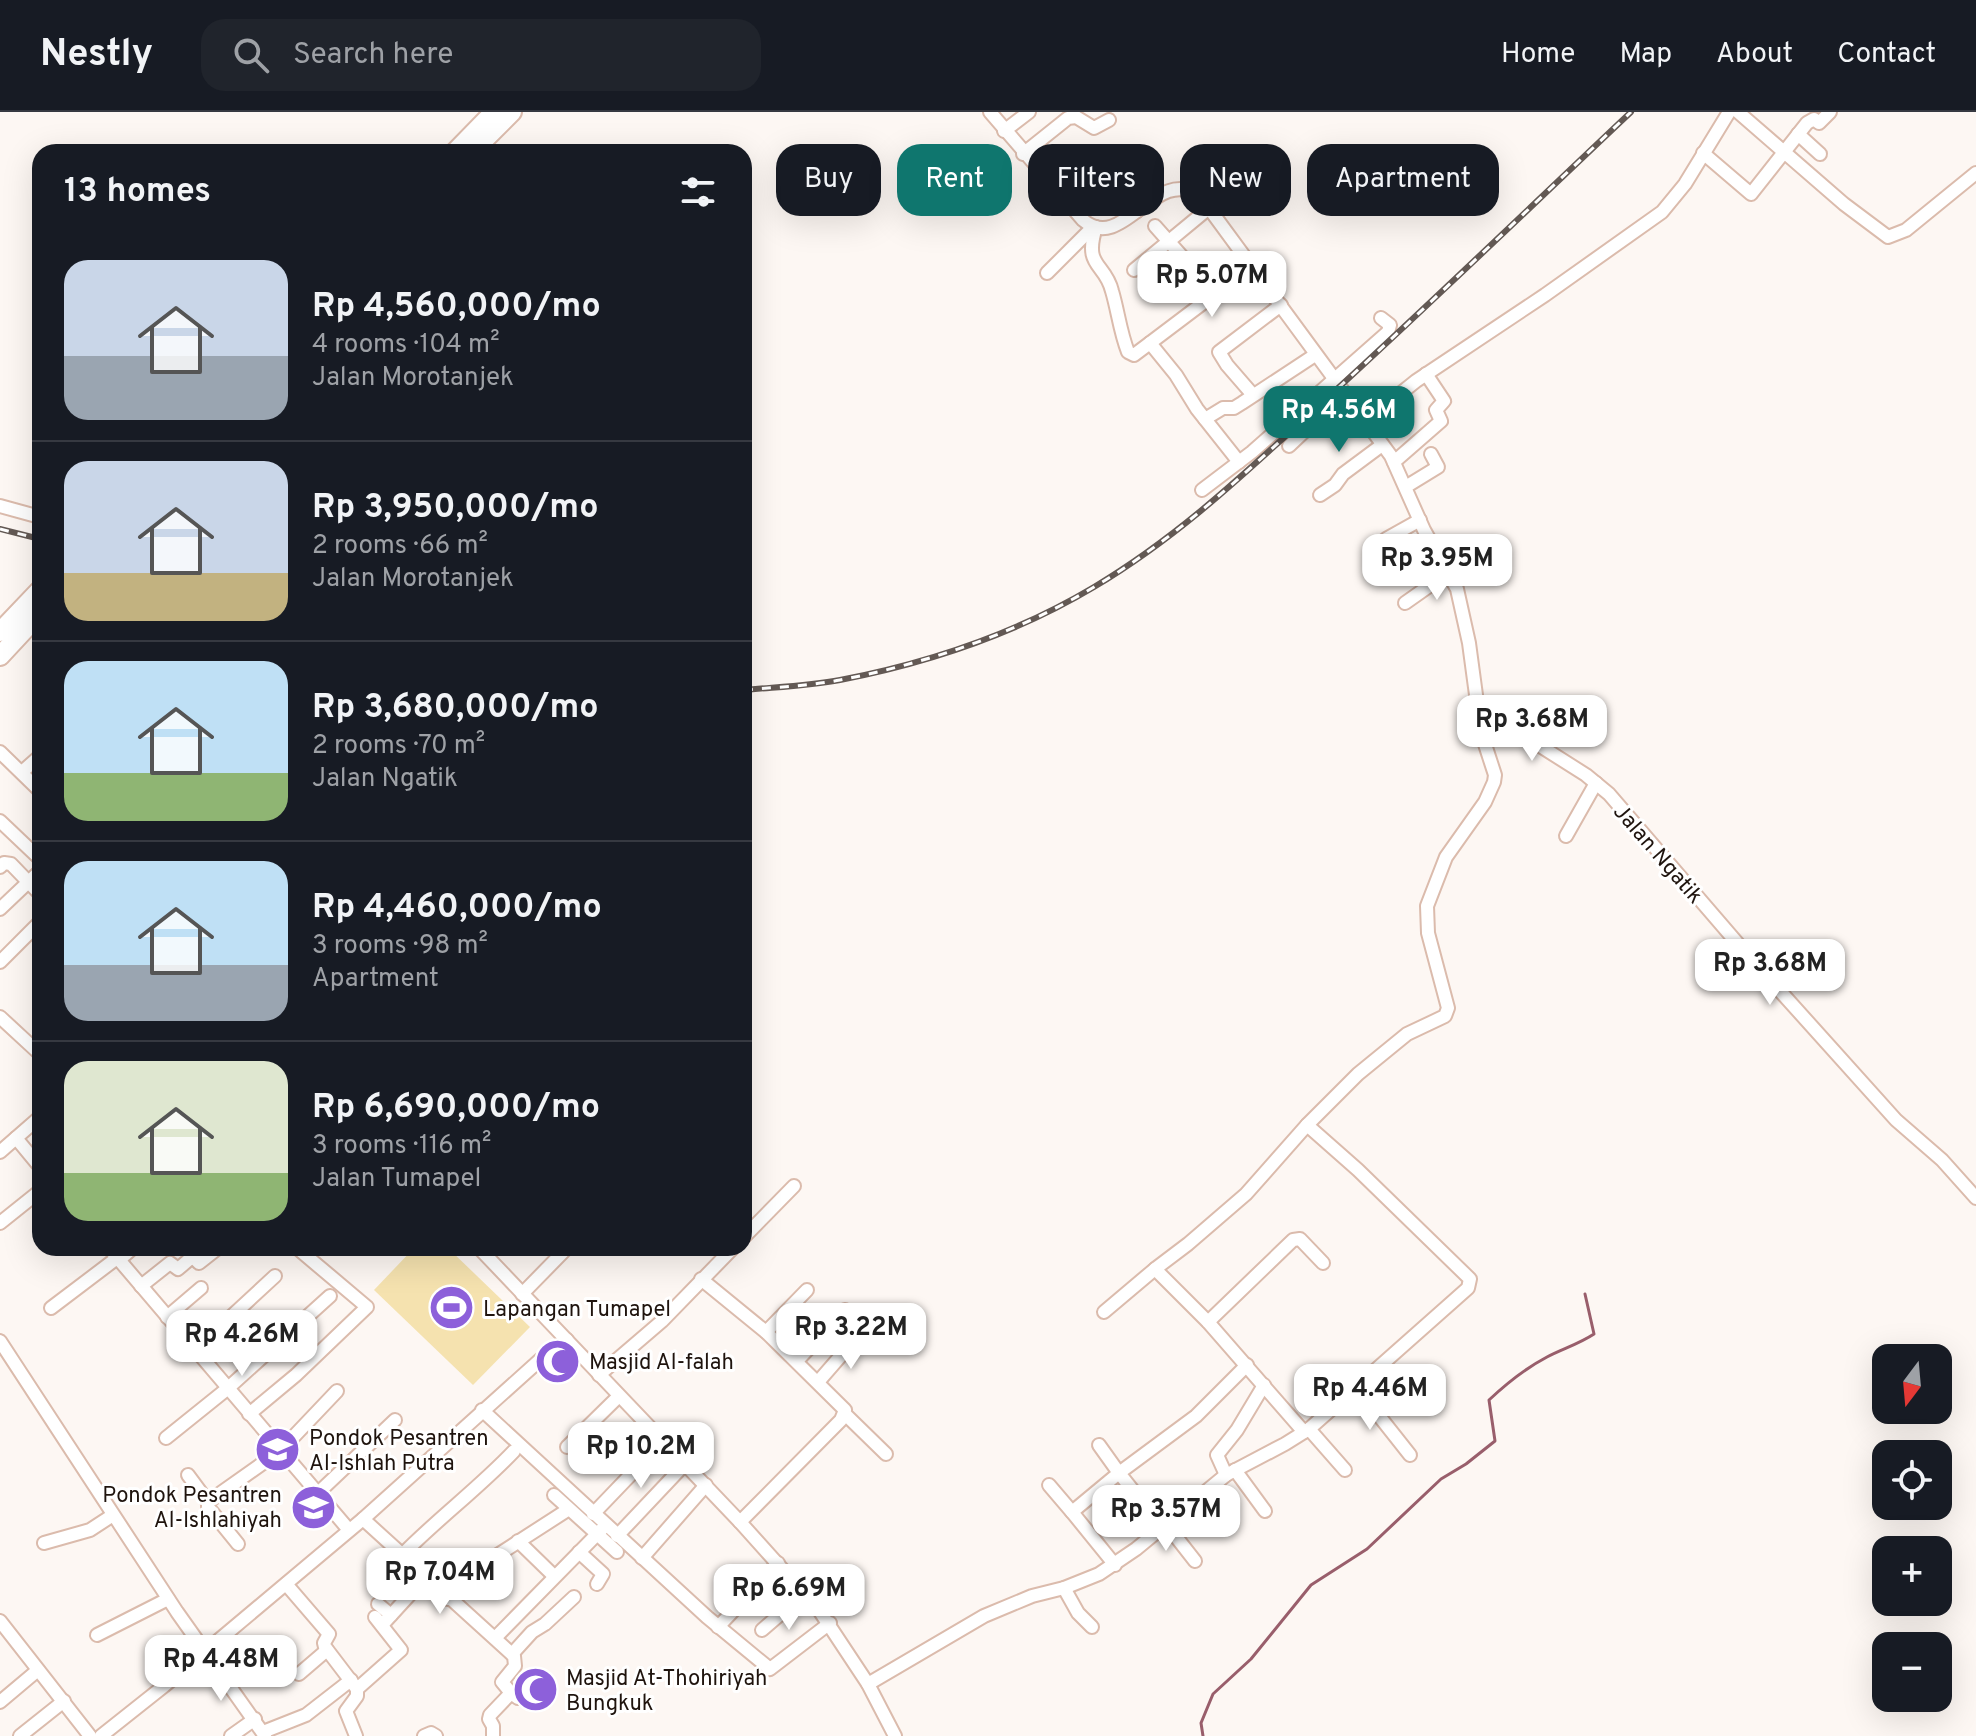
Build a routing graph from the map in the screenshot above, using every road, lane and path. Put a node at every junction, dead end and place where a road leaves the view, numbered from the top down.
1 (494, 112) edge
2 (512, 112) edge
3 (990, 112) edge
4 (1029, 112) edge
5 (1729, 112) edge
6 (1738, 112) edge
7 (1830, 112) edge
8 (1815, 118) edge
9 (1109, 120) dead end
10 (1004, 131) junction
11 (1831, 132) dead end
12 (1798, 134) junction
13 (463, 144) edge
14 (480, 144) edge
15 (1786, 152) junction
16 (1703, 153) junction
17 (1023, 154) junction
18 (1820, 154) dead end
19 (1976, 173) edge
20 (1129, 216) edge
21 (1199, 216) edge
22 (1215, 216) edge
23 (1155, 226) dead end
24 (1094, 227) junction
25 (1168, 240) junction
26 (1179, 253) junction
27 (1168, 262) dead end
28 (1252, 266) junction
29 (1134, 270) dead end
30 (1047, 273) dead end
31 (1212, 296) junction
32 (1281, 305) junction
33 (1381, 318) dead end
34 (1150, 343) junction
35 (1315, 355) junction
36 (1422, 376) junction
37 (1333, 379) junction
38 (1345, 393) junction
39 (1253, 395) junction
40 (1205, 419) junction
41 (1365, 422) junction
42 (1382, 445) junction
43 (1289, 446) dead end
44 (1431, 454) dead end
45 (1402, 455) junction
46 (1239, 462) junction
47 (1407, 486) junction
48 (1202, 490) dead end
49 (1320, 495) dead end
50 (0, 506) edge
51 (32, 515) edge
52 (1420, 520) junction
53 (1386, 539) dead end
54 (1449, 572) junction
55 (1405, 603) dead end
56 (29, 618) edge
57 (0, 632) edge
58 (0, 656) edge
59 (1479, 718) junction
60 (0, 752) edge
61 (32, 763) edge
62 (22, 772) junction
63 (32, 783) edge
64 (1596, 783) junction
65 (0, 821) edge
66 (1566, 836) dead end
67 (32, 851) edge
68 (0, 867) edge
69 (32, 879) edge
70 (28, 883) junction
71 (32, 887) edge
72 (0, 909) edge
73 (32, 930) edge
74 (0, 962) edge
75 (0, 1007) edge
76 (0, 1017) edge
77 (32, 1037) edge
78 (32, 1047) edge
79 (32, 1124) edge
80 (1307, 1125) junction
81 (16, 1138) junction
82 (0, 1152) edge
83 (32, 1157) edge
84 (794, 1186) dead end
85 (32, 1197) edge
86 (1976, 1198) edge
87 (0, 1223) edge
88 (752, 1229) edge
89 (114, 1256) edge
90 (116, 1256) edge
91 (186, 1256) edge
92 (192, 1256) edge
93 (208, 1256) edge
94 (305, 1256) edge
95 (486, 1256) edge
96 (559, 1256) edge
97 (721, 1256) edge
98 (1323, 1263) dead end
99 (1155, 1269) junction
100 (275, 1276) dead end
101 (701, 1279) junction
102 (141, 1286) junction
103 (201, 1288) dead end
104 (807, 1290) dead end
105 (522, 1294) junction
106 (330, 1296) dead end
107 (51, 1308) dead end
108 (845, 1310) dead end
109 (1104, 1312) dead end
110 (167, 1317) junction
111 (1208, 1322) junction
112 (766, 1332) junction
113 (858, 1336) dead end
114 (567, 1340) junction
115 (0, 1341) edge
116 (195, 1350) junction
117 (797, 1361) junction
118 (1247, 1365) junction
119 (599, 1375) junction
120 (818, 1382) junction
121 (1264, 1385) junction
122 (1357, 1388) junction
123 (227, 1389) junction
124 (337, 1391) dead end
125 (619, 1396) junction
126 (249, 1414) junction
127 (478, 1414) junction
128 (845, 1414) junction
129 (395, 1420) dead end
130 (1307, 1430) junction
131 (166, 1438) dead end
132 (663, 1441) junction
133 (1099, 1445) dead end
134 (567, 1447) dead end
135 (280, 1451) junction
136 (514, 1451) dead end
137 (886, 1454) dead end
138 (1410, 1455) dead end
139 (685, 1464) junction
140 (1345, 1470) dead end
141 (1119, 1473) junction
142 (1230, 1473) junction
143 (188, 1475) dead end
144 (706, 1485) junction
145 (1049, 1485) dead end
146 (317, 1494) junction
147 (554, 1495) dead end
148 (208, 1502) junction
149 (569, 1509) junction
150 (1265, 1511) dead end
151 (1072, 1512) junction
152 (593, 1514) junction
153 (113, 1515) junction
154 (363, 1519) junction
155 (740, 1522) junction
156 (1164, 1525) junction
157 (602, 1529) junction
158 (349, 1530) junction
159 (617, 1536) junction
160 (518, 1541) junction
161 (44, 1543) dead end
162 (238, 1544) dead end
163 (579, 1552) junction
164 (617, 1552) dead end
165 (401, 1556) junction
166 (642, 1558) junction
167 (1195, 1561) dead end
168 (778, 1563) junction
169 (1115, 1565) junction
170 (554, 1576) junction
171 (425, 1578) junction
172 (286, 1584) junction
173 (597, 1584) dead end
174 (1064, 1588) junction
175 (805, 1593) junction
176 (574, 1597) dead end
177 (168, 1599) junction
178 (448, 1599) junction
179 (0, 1621) edge
180 (830, 1623) junction
181 (718, 1627) junction
182 (1092, 1627) dead end
183 (762, 1630) dead end
184 (97, 1635) dead end
185 (495, 1638) junction
186 (327, 1650) junction
187 (204, 1652) junction
188 (512, 1654) junction
189 (38, 1670) junction
190 (299, 1674) dead end
191 (354, 1684) junction
192 (868, 1684) junction
193 (64, 1701) junction
194 (0, 1702) edge
195 (255, 1719) junction
196 (264, 1734) edge
197 (20, 1736) edge
198 (90, 1736) edge
199 (101, 1736) edge
200 (231, 1736) edge
201 (356, 1736) edge
202 (424, 1736) edge
203 (436, 1736) edge
204 (493, 1736) edge
205 (895, 1736) edge

1 - 13 highway
2 - 14 highway
3 - 10 street
4 - 10 street
5 - 16 street
6 - 15 street
7 - 8 street
8 - 11 street
8 - 12 street
9 - 17 street
10 - 17 street
12 - 15 street
12 - 18 street
15 - 16 street
15 - 19 street
16 - 36 street
17 - 24 street
20 - 24 street
21 - 25 street
22 - 28 street
23 - 25 street
24 - 30 street
24 - 34 street
25 - 26 street
25 - 29 street
26 - 27 street
26 - 31 street
28 - 31 street
28 - 32 street
31 - 34 street
32 - 35 street
32 - 39 street
33 - 37 street
34 - 40 street
35 - 37 street
35 - 39 street
36 - 41 street
36 - 45 street
37 - 38 street
37 - 46 street
38 - 41 street
38 - 43 street
39 - 40 street
40 - 46 street
41 - 42 street
42 - 45 street
42 - 49 street
44 - 47 street
45 - 47 street
46 - 48 street
47 - 52 street
50 - 51 street
52 - 53 street
52 - 54 street
54 - 55 street
54 - 59 street
56 - 57 highway
56 - 58 highway
59 - 64 street, Jalan Ngatik
59 - 80 street
60 - 62 street
61 - 62 street
62 - 63 street
64 - 66 street
64 - 86 street, Jalan Ngatik
65 - 67 street
68 - 70 street
69 - 70 street
70 - 71 street
70 - 72 street
73 - 74 street
75 - 77 street
76 - 78 street
79 - 81 street
80 - 99 street
80 - 122 street
81 - 82 street
81 - 83 street
84 - 88 street
85 - 87 street
89 - 107 street
90 - 102 street
91 - 102 street
92 - 93 street
94 - 126 street
95 - 105 street
96 - 105 street
97 - 101 street
98 - 111 street
99 - 109 street
99 - 111 street
100 - 116 street
101 - 112 street
101 - 119 street
102 - 110 street
103 - 110 street
104 - 112 street
105 - 114 street
106 - 123 street
108 - 117 street
110 - 116 street
111 - 118 street
112 - 117 street
113 - 120 street
114 - 119 street
114 - 127 street
115 - 153 street
116 - 123 street
117 - 120 street
118 - 121 street
118 - 141 street
119 - 125 street
120 - 128 street
121 - 130 street
121 - 142 street
122 - 130 street
122 - 138 street
123 - 126 street
123 - 131 street
124 - 135 street
125 - 132 street
125 - 134 street
126 - 135 street
127 - 152 street
127 - 154 street
128 - 137 street
128 - 155 street
129 - 146 street
130 - 140 street
130 - 142 street
132 - 139 street
132 - 152 street
133 - 141 street
135 - 146 street
135 - 148 street
136 - 165 street
139 - 144 street
139 - 159 street
141 - 151 street
141 - 156 street
142 - 150 street
142 - 156 street
143 - 148 street
144 - 155 street
144 - 166 street
145 - 151 street
146 - 158 street
147 - 149 street
148 - 162 street
149 - 157 street
149 - 160 street
151 - 169 street
152 - 157 street
153 - 161 street
153 - 177 street
154 - 158 street
154 - 165 street
155 - 168 street
156 - 167 street
156 - 169 street
157 - 159 street
157 - 163 street
157 - 164 street
158 - 172 street
159 - 166 street
160 - 170 street
160 - 178 street
163 - 170 street
163 - 173 street
165 - 171 street
166 - 181 street
168 - 175 street
168 - 181 street
169 - 174 street
170 - 185 street
171 - 178 street
171 - 191 street
172 - 186 street
172 - 187 street
174 - 182 street
174 - 192 street
175 - 180 street
175 - 183 street
176 - 188 street
177 - 184 street
177 - 187 street
178 - 185 street
179 - 189 street
180 - 181 street
180 - 192 street
185 - 188 street
186 - 190 street
186 - 191 street
187 - 195 street
187 - 199 street
188 - 204 street
189 - 193 street
189 - 194 street
191 - 196 street
191 - 201 street
192 - 205 street
193 - 197 street
193 - 198 street
195 - 196 street
195 - 200 street
202 - 203 street

